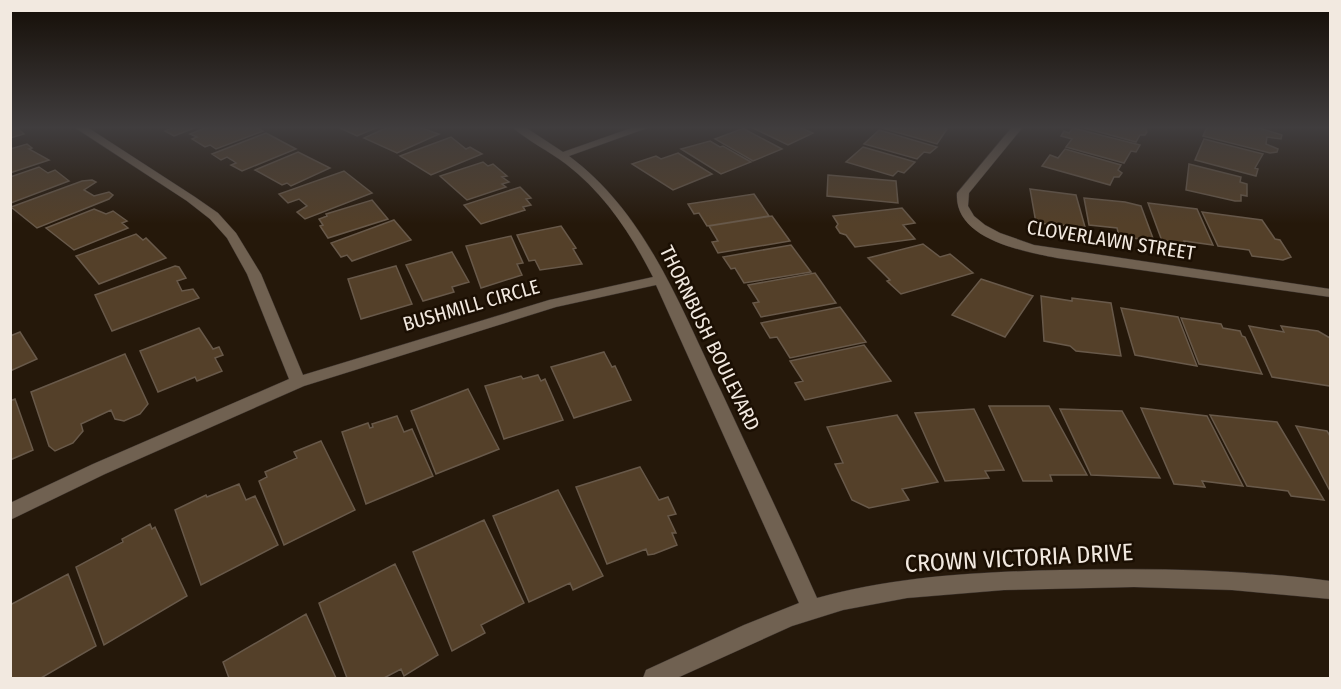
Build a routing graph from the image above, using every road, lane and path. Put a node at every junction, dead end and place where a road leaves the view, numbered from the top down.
1 (128, 159) edge
2 (567, 159) edge
3 (992, 159) edge
4 (659, 280) junction
5 (1330, 293) edge
6 (297, 382) junction
7 (10, 512) edge
8 (1330, 590) edge
9 (812, 609) junction
10 (654, 678) edge

1 - 6 street
2 - 4 street, THORNBUSH BOULEVARD
3 - 5 street, CLOVERLAWN STREET
4 - 6 street, BUSHMILL CIRCLE
4 - 9 street, THORNBUSH BOULEVARD
6 - 7 street, BUSHMILL CIRCLE
8 - 9 street, CROWN VICTORIA DRIVE
9 - 10 street, CROWN VICTORIA DRIVE

